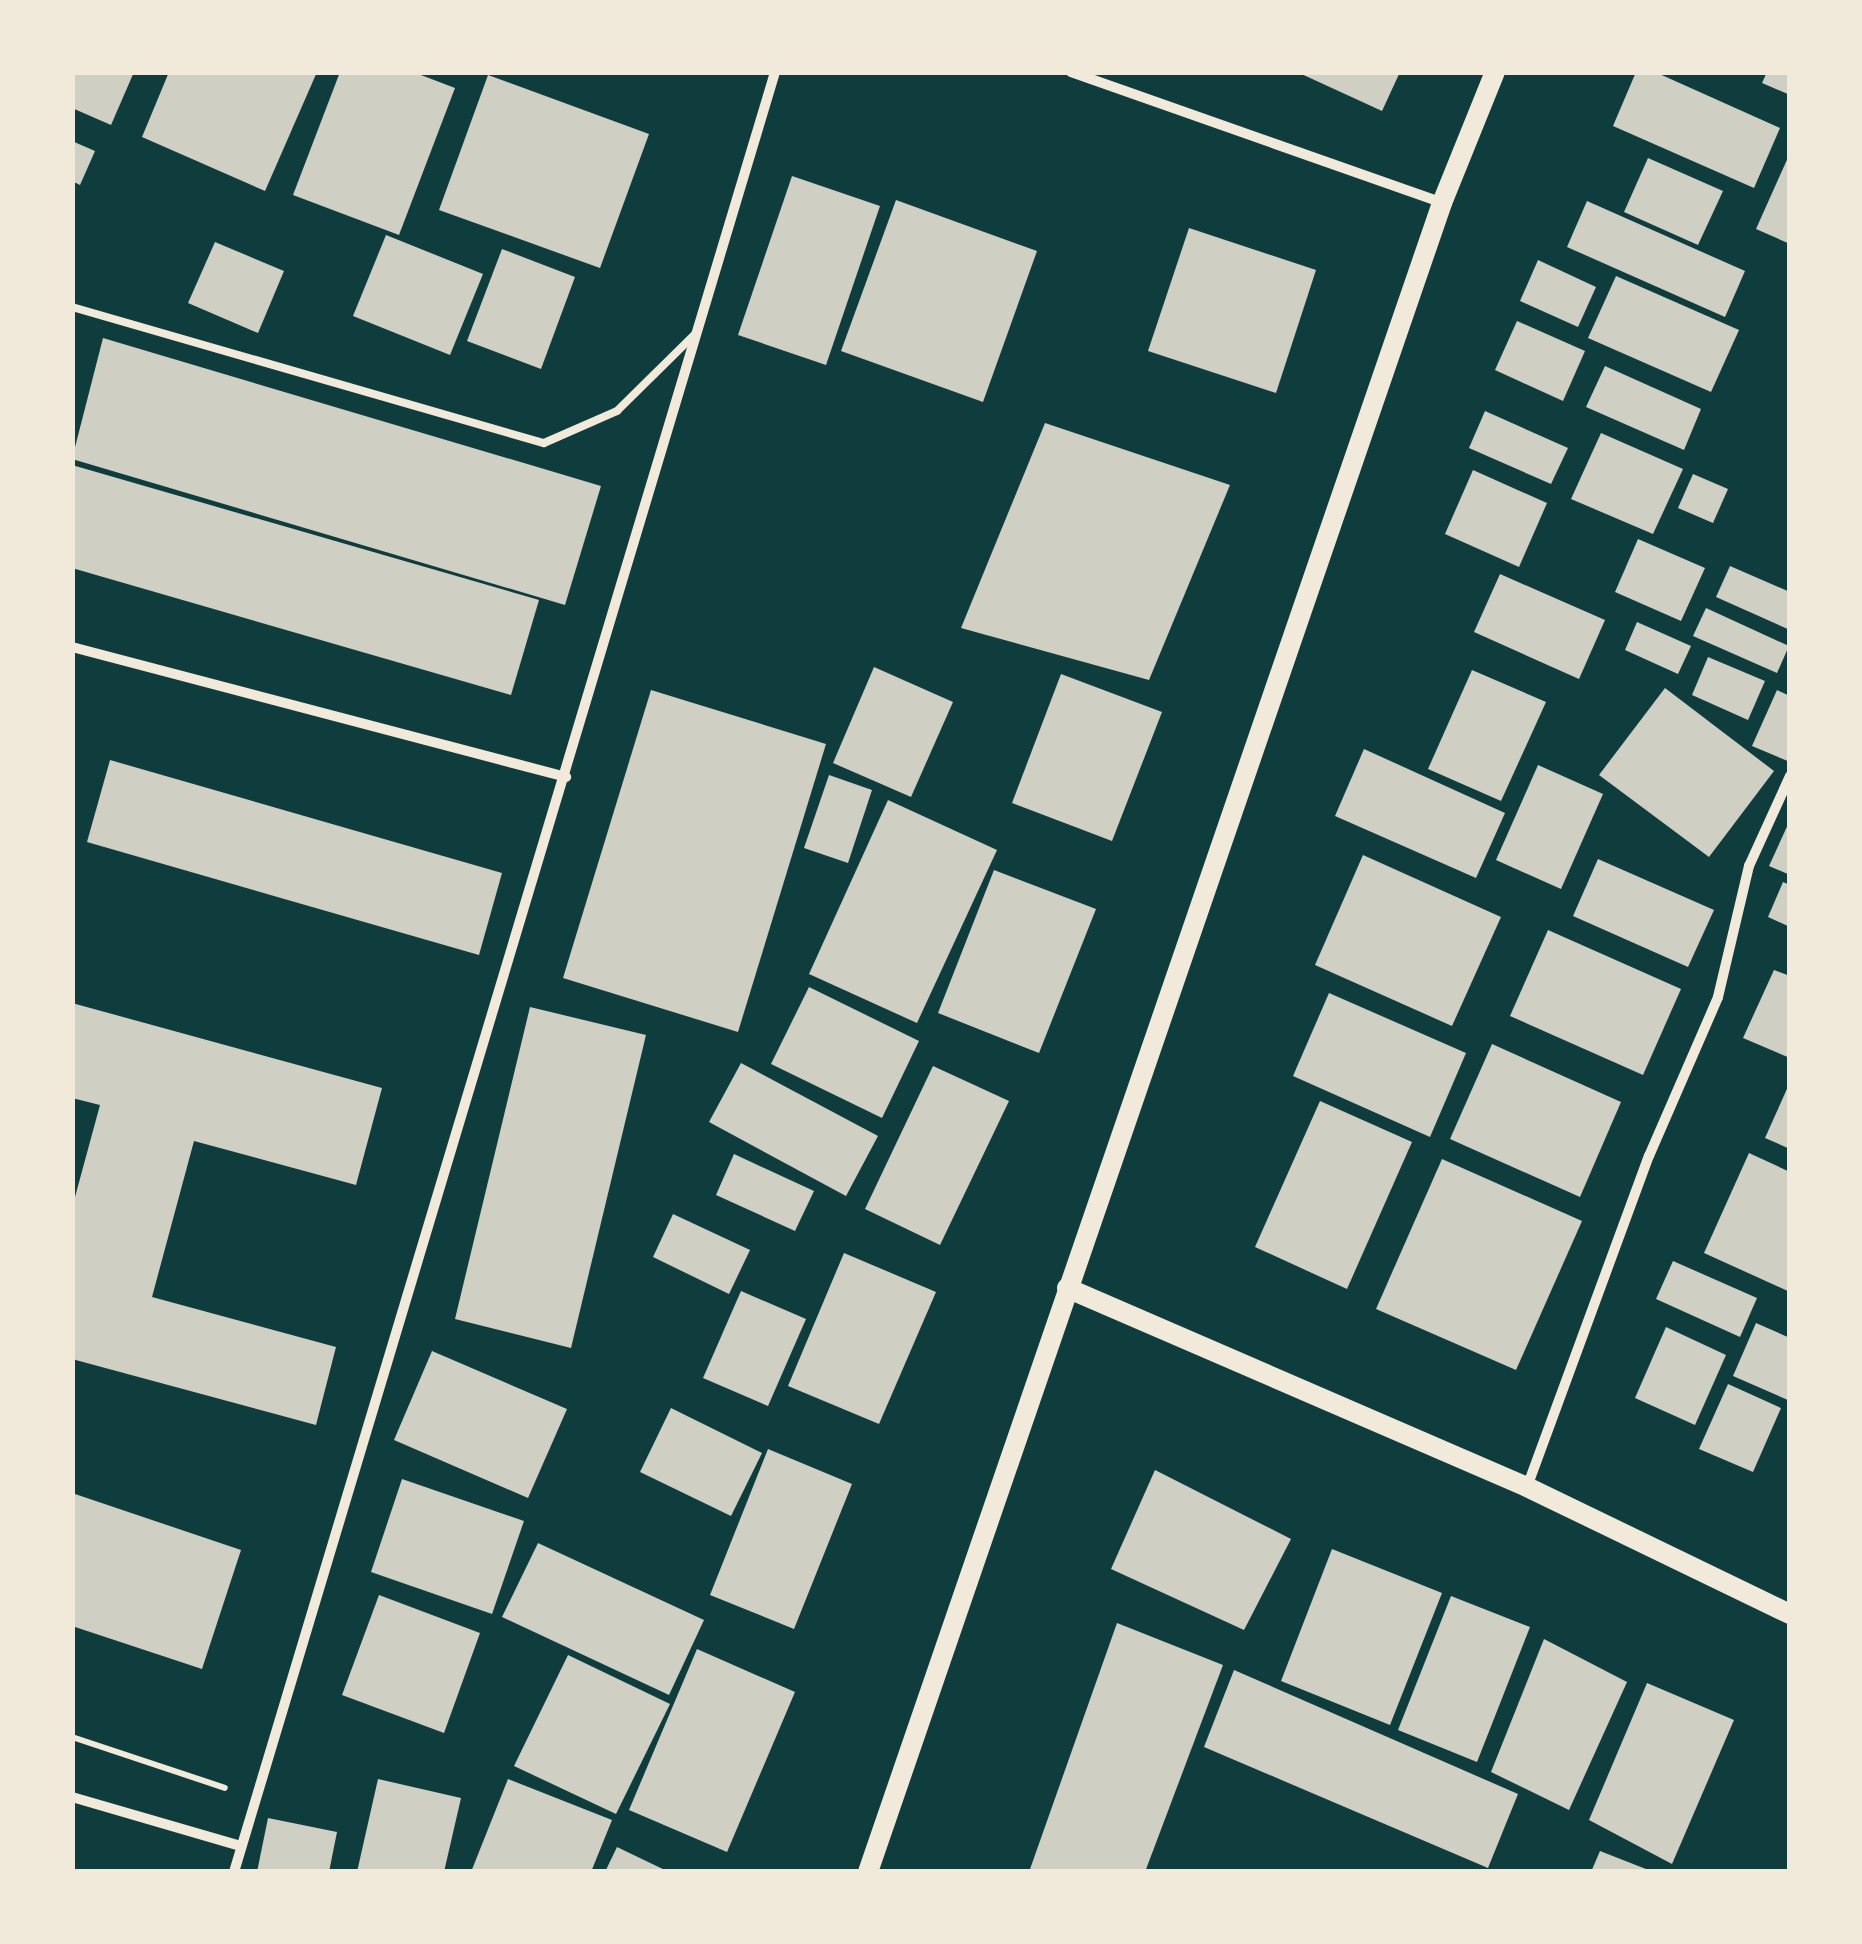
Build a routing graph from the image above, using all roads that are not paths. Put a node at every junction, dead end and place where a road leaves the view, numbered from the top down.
1 (775, 72) edge
2 (1071, 72) edge
3 (1495, 72) edge
4 (1442, 203) junction
5 (72, 307) edge
6 (698, 332) junction
7 (72, 646) edge
8 (1790, 776) edge
9 (566, 777) junction
10 (1068, 1288) junction
11 (1527, 1487) junction
12 (1790, 1614) edge
13 (72, 1797) edge
14 (241, 1846) junction
15 (234, 1872) edge
16 (868, 1872) edge

1 - 6 street
2 - 4 street
3 - 4 main road
4 - 10 main road
5 - 6 lane
6 - 9 street
7 - 9 street
8 - 11 street
9 - 14 street
10 - 11 main road
10 - 16 main road
11 - 12 main road
13 - 14 street
14 - 15 street

